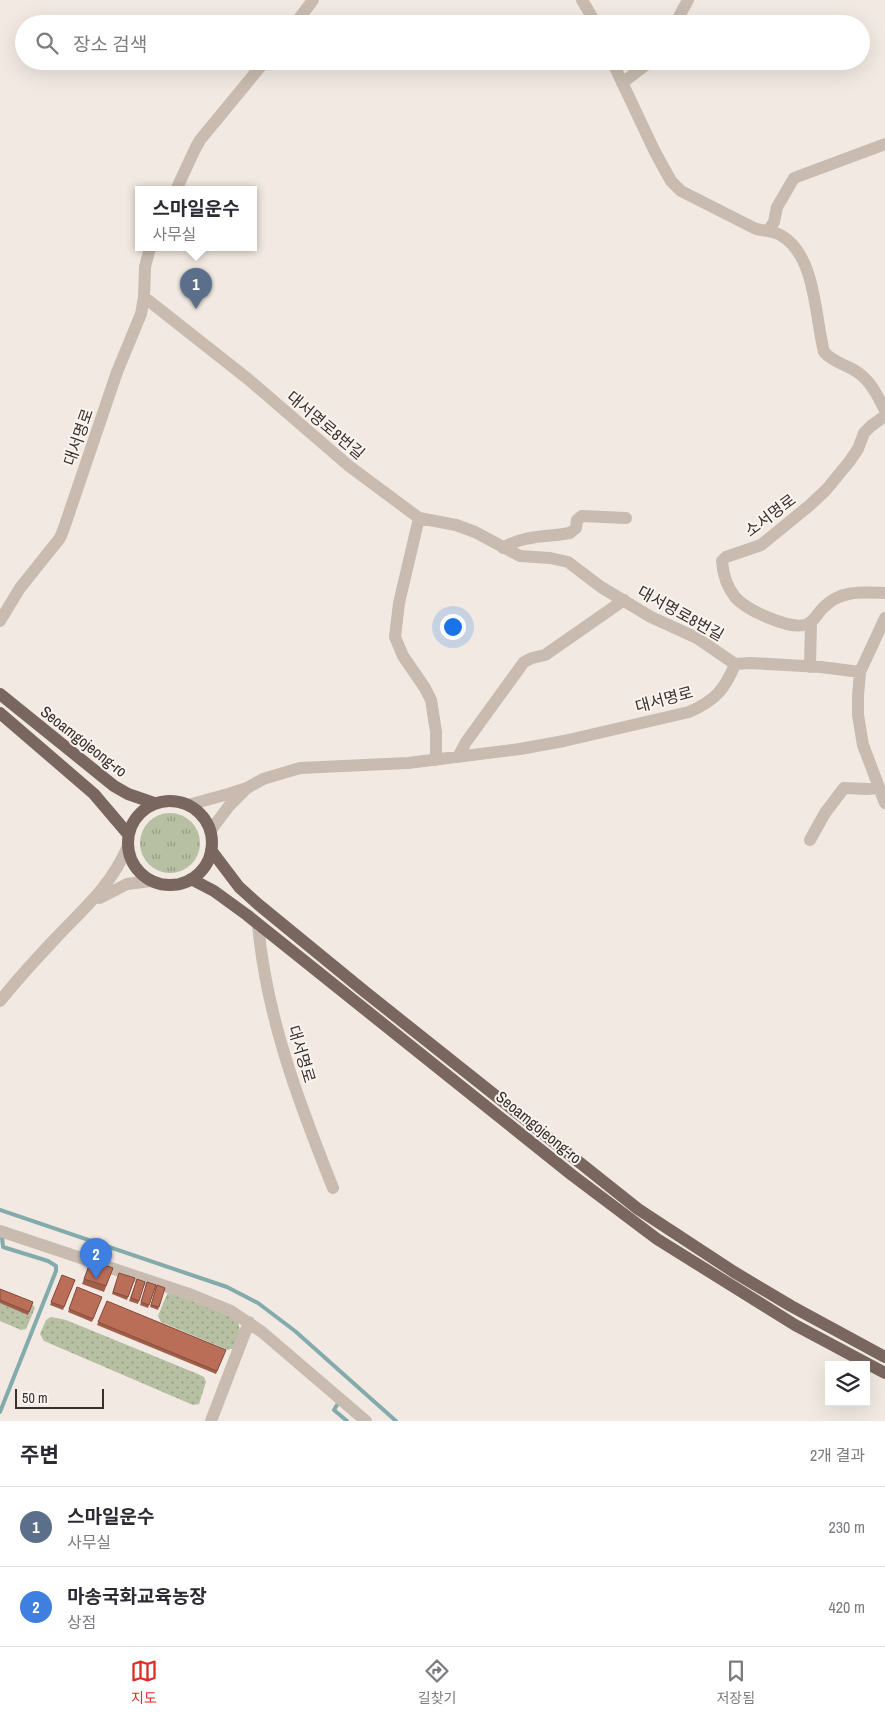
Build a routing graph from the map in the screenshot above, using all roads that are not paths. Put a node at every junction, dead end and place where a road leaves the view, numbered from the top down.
1 (313, 0) edge
2 (582, 0) edge
3 (688, 0) edge
4 (302, 15) edge
5 (591, 15) edge
6 (680, 15) edge
7 (257, 70) edge
8 (616, 70) edge
9 (639, 70) edge
10 (622, 83) junction
11 (885, 144) edge
12 (178, 186) edge
13 (768, 231) junction
14 (149, 251) edge
15 (144, 297) junction
16 (885, 410) edge
17 (885, 416) edge
18 (419, 518) junction
19 (626, 518) dead end
20 (503, 548) junction
21 (885, 593) edge
22 (624, 600) junction
23 (885, 618) edge
24 (0, 621) edge
25 (811, 622) junction
26 (735, 664) junction
27 (810, 667) junction
28 (860, 672) junction
29 (0, 694) edge
30 (0, 713) edge
31 (458, 757) junction
32 (436, 760) junction
33 (248, 788) junction
34 (878, 788) junction
35 (885, 802) edge
36 (154, 803) junction
37 (188, 805) junction
38 (211, 830) junction
39 (128, 834) junction
40 (810, 840) dead end
41 (127, 848) junction
42 (211, 850) junction
43 (191, 879) junction
44 (151, 881) junction
45 (87, 906) junction
46 (258, 924) junction
47 (0, 1001) edge
48 (333, 1188) dead end
49 (0, 1231) edge
50 (249, 1322) junction
51 (885, 1357) edge
52 (885, 1373) edge
53 (211, 1421) edge
54 (366, 1421) edge

1 - 4 street
2 - 5 street
3 - 6 street
7 - 12 street
8 - 10 street
9 - 10 street
10 - 13 street
11 - 13 street
13 - 16 street
14 - 15 street, 대서명로
15 - 18 street, 대서명로8번길
15 - 24 street, 대서명로
17 - 25 street, 소서명로
18 - 20 street, 대서명로8번길
18 - 32 street
19 - 20 street
20 - 22 street, 대서명로8번길
21 - 25 street
22 - 26 street, 대서명로8번길
22 - 31 street
23 - 28 street
25 - 27 street
26 - 27 street
26 - 31 street, 대서명로
27 - 28 street
28 - 34 street
29 - 36 main road, Seoamgojeong-ro
30 - 39 main road, Seoamgojeong-ro
31 - 32 street, 대서명로
32 - 33 street, 대서명로
33 - 37 street, 대서명로
33 - 38 street
34 - 35 street
34 - 40 street
36 - 37 main road
36 - 39 main road
37 - 38 main road
38 - 42 main road
39 - 41 main road
41 - 44 main road
41 - 45 street
42 - 43 main road
42 - 51 main road, Seoamgojeong-ro
43 - 44 main road
43 - 46 main road, Seoamgojeong-ro
44 - 45 street
45 - 47 street
46 - 48 street, 대서명로
46 - 52 main road, Seoamgojeong-ro
49 - 50 street
50 - 53 street
50 - 54 street

